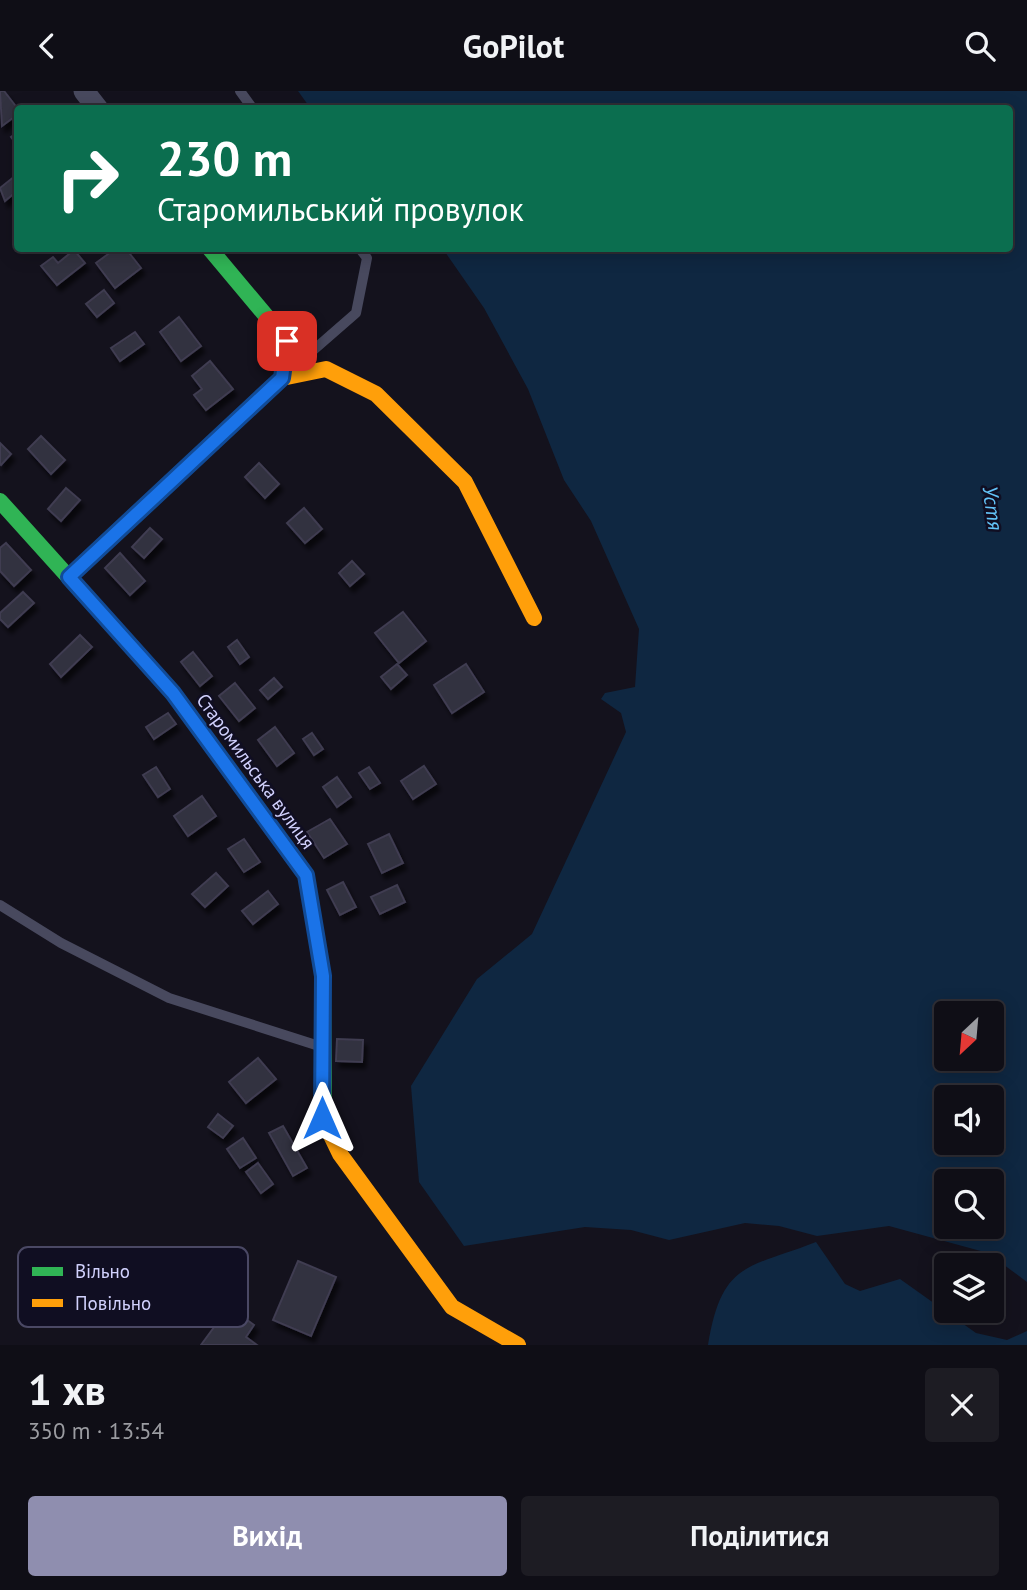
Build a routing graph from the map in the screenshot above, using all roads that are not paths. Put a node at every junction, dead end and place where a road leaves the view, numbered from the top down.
1 (213, 252) edge
2 (362, 252) edge
3 (282, 378) junction
4 (0, 501) edge
5 (69, 577) junction
6 (534, 618) dead end
7 (0, 905) edge
8 (322, 1047) junction
9 (518, 1345) edge

1 - 3 street
2 - 3 lane
3 - 5 street
3 - 6 street
4 - 5 street, Старомильська вулиця
5 - 8 street, Старомильська вулиця
7 - 8 lane
8 - 9 street, Старомильська вулиця

